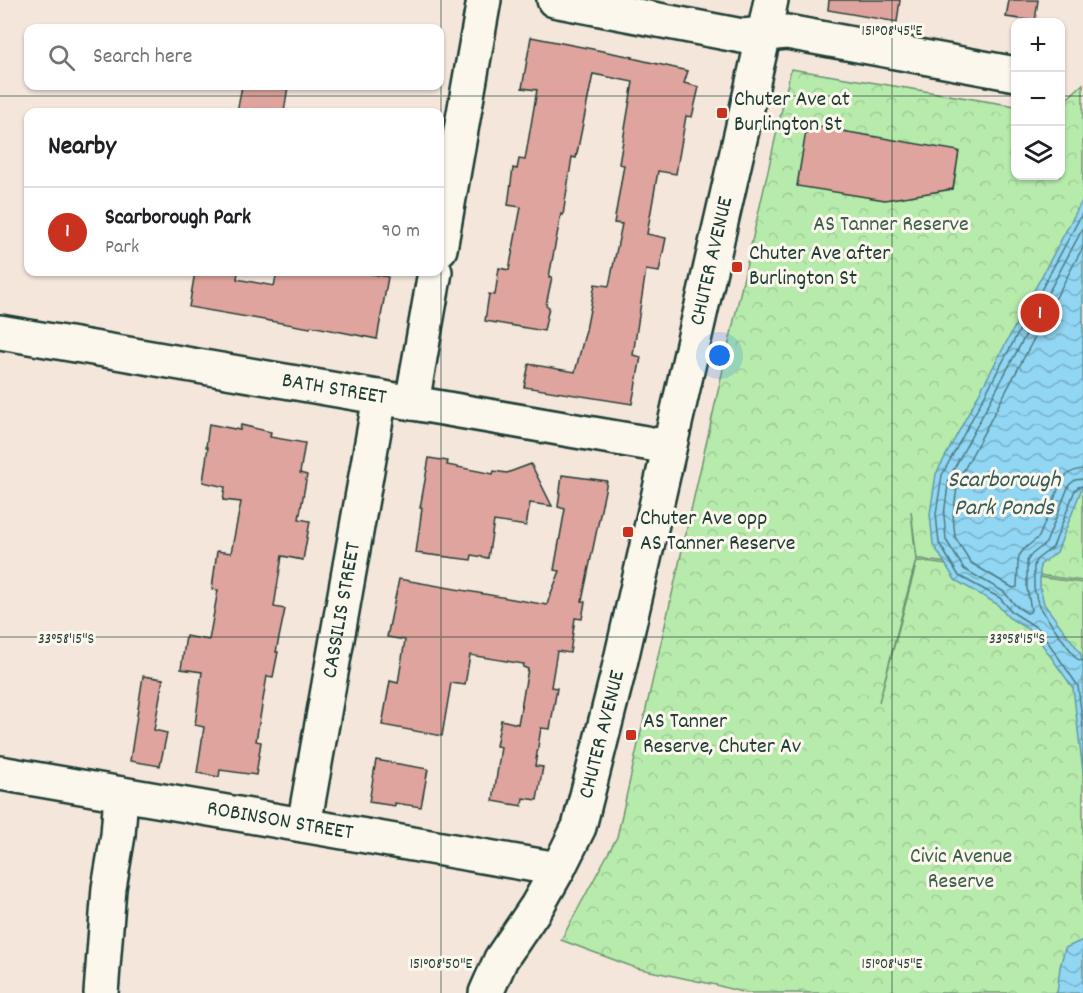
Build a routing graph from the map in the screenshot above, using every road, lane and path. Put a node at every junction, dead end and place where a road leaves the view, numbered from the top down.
1 (484, 0) edge
2 (554, 0) edge
3 (771, 0) edge
4 (764, 34) junction
5 (1011, 73) edge
6 (444, 226) edge
7 (434, 276) edge
8 (0, 332) edge
9 (380, 397) junction
10 (412, 403) junction
11 (669, 447) junction
12 (0, 773) edge
13 (121, 794) junction
14 (304, 825) junction
15 (558, 868) junction
16 (101, 993) edge
17 (486, 993) edge

1 - 6 street
2 - 4 street
3 - 4 street, CHUTER AVENUE
4 - 5 street
4 - 11 street, CHUTER AVENUE
7 - 10 street
8 - 9 street, BATH STREET
9 - 10 street, BATH STREET
9 - 14 street, CASSILIS STREET
10 - 11 street, BATH STREET
11 - 15 street, CHUTER AVENUE
12 - 13 street, ROBINSON STREET
13 - 14 street, ROBINSON STREET
13 - 16 street
14 - 15 street, ROBINSON STREET
15 - 17 street, CHUTER AVENUE

